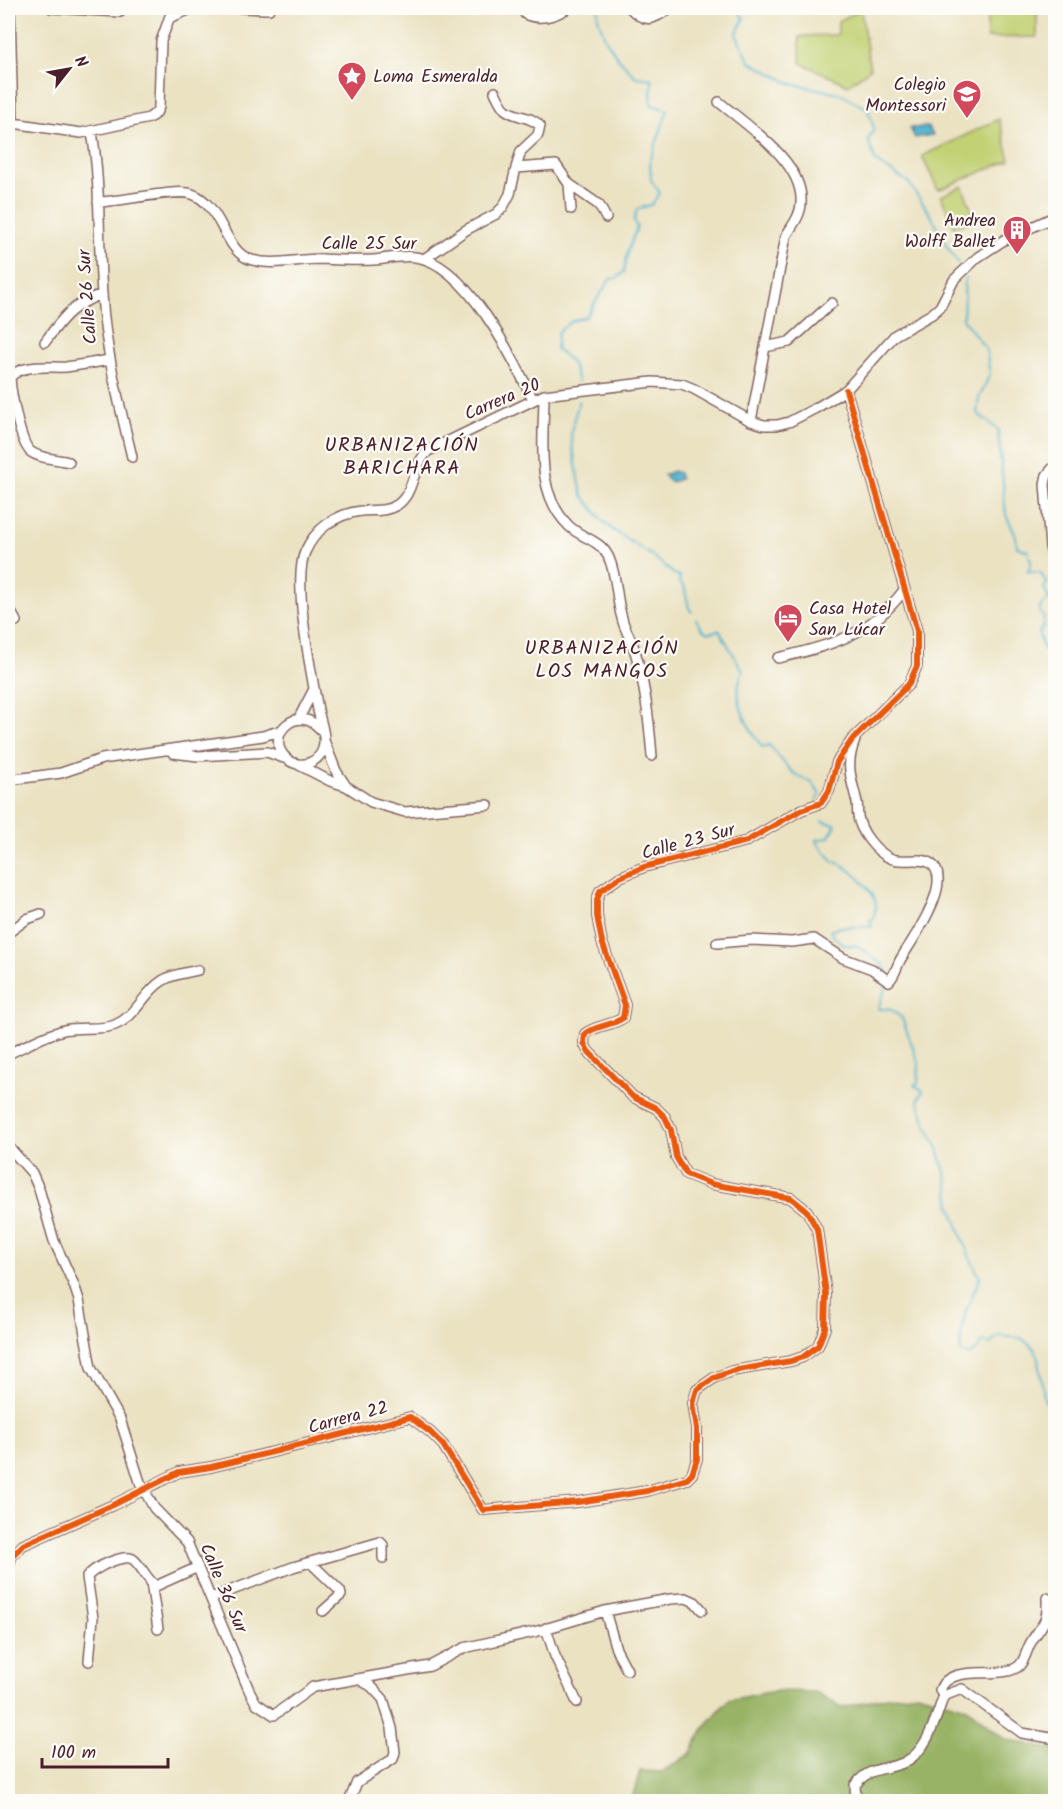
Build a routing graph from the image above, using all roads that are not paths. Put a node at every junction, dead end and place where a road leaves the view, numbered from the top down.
1 (10, 8) edge
2 (51, 8) edge
3 (172, 8) edge
4 (193, 8) edge
5 (241, 8) edge
6 (568, 8) edge
7 (630, 8) edge
8 (670, 8) edge
9 (269, 9) edge
10 (120, 12) dead end
11 (525, 14) dead end
12 (169, 18) junction
13 (495, 92) dead end
14 (718, 102) dead end
15 (10, 125) edge
16 (92, 132) junction
17 (516, 168) junction
18 (569, 184) junction
19 (98, 202) junction
20 (571, 209) dead end
21 (1056, 216) edge
22 (606, 218) dead end
23 (423, 259) junction
24 (102, 294) junction
25 (832, 303) dead end
26 (45, 342) dead end
27 (765, 347) junction
28 (109, 360) junction
29 (846, 390) junction
30 (544, 396) junction
31 (533, 400) junction
32 (751, 421) junction
33 (132, 457) dead end
34 (69, 462) dead end
35 (1056, 464) edge
36 (1056, 571) edge
37 (904, 591) junction
38 (8, 608) edge
39 (16, 621) dead end
40 (778, 658) dead end
41 (314, 689) junction
42 (299, 718) junction
43 (282, 730) junction
44 (321, 730) junction
45 (858, 732) junction
46 (324, 743) junction
47 (165, 751) junction
48 (652, 756) dead end
49 (285, 758) junction
50 (296, 764) junction
51 (8, 780) edge
52 (346, 786) junction
53 (488, 805) dead end
54 (41, 914) dead end
55 (8, 933) edge
56 (717, 943) dead end
57 (198, 970) dead end
58 (8, 1054) edge
59 (8, 1146) edge
60 (687, 1479) joint
61 (143, 1489) junction
62 (383, 1558) dead end
63 (310, 1562) junction
64 (198, 1567) junction
65 (8, 1572) edge
66 (151, 1582) junction
67 (211, 1598) junction
68 (1047, 1598) dead end
69 (702, 1610) dead end
70 (323, 1611) dead end
71 (605, 1611) junction
72 (546, 1628) junction
73 (158, 1629) dead end
74 (89, 1661) dead end
75 (627, 1670) dead end
76 (360, 1680) junction
77 (944, 1695) junction
78 (578, 1702) dead end
79 (1056, 1739) edge
80 (349, 1802) edge
81 (856, 1802) edge

1 - 15 street
2 - 10 street
3 - 12 street
4 - 12 street
5 - 9 street
6 - 11 street
7 - 8 street
12 - 16 street
13 - 17 street
14 - 27 street
15 - 16 street
16 - 19 street, Calle 26 Sur
17 - 18 street
17 - 23 street
18 - 20 street
18 - 22 street
19 - 23 street, Calle 25 Sur
19 - 24 street, Calle 26 Sur
21 - 29 street, Carrera 20
23 - 31 street, Calle 25 Sur
24 - 26 street
24 - 28 street, Calle 26 Sur
25 - 27 street
27 - 32 street
28 - 33 street, Calle 26 Sur
28 - 34 street
29 - 32 street, Carrera 20
29 - 37 street, Calle 23 Sur
30 - 31 street, Carrera 20
30 - 32 street, Carrera 20
30 - 48 street
31 - 41 street, Carrera 20
35 - 36 street
37 - 40 street
37 - 45 street, Calle 23 Sur
38 - 39 street
41 - 42 street
41 - 44 street, Carrera 20
42 - 43 street
42 - 44 street
43 - 47 street
43 - 49 street
44 - 46 street
45 - 56 street
45 - 60 street, Calle 23 Sur
46 - 50 street
46 - 52 street
47 - 49 street
47 - 51 street
49 - 50 street
50 - 52 street
52 - 53 street
54 - 55 street
57 - 58 street
59 - 61 street, Calle 36 Sur
60 - 61 street, Carrera 22
61 - 64 street, Calle 36 Sur
61 - 65 street, Carrera 22
62 - 63 street
63 - 67 street
63 - 70 street
64 - 66 street
64 - 67 street, Calle 36 Sur
66 - 73 street
66 - 74 street
67 - 76 street, Calle 36 Sur
68 - 77 street
69 - 71 street
71 - 72 street
71 - 75 street
72 - 76 street
72 - 78 street
76 - 80 street
77 - 79 street
77 - 81 street

